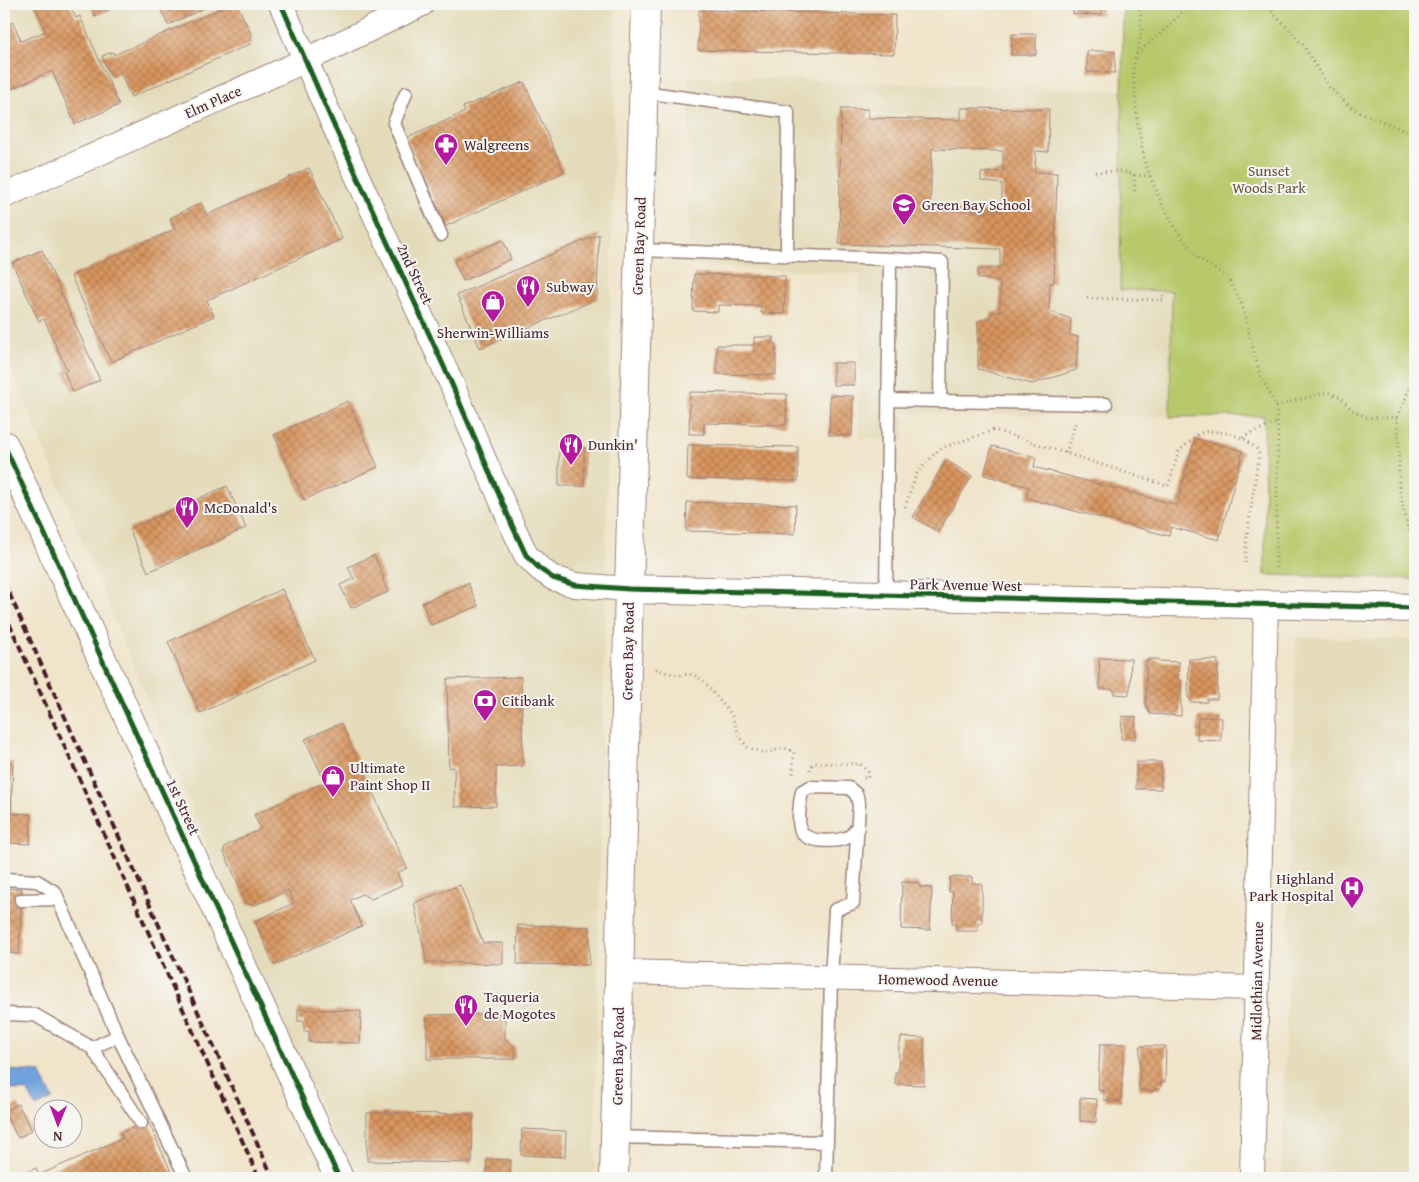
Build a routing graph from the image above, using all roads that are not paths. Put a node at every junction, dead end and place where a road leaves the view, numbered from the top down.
1 (280, 4) edge
2 (422, 4) edge
3 (646, 4) edge
4 (306, 60) junction
5 (644, 92) junction
6 (406, 93) dead end
7 (4, 196) edge
8 (441, 236) dead end
9 (639, 250) junction
10 (787, 256) junction
11 (890, 260) junction
12 (888, 400) junction
13 (940, 401) junction
14 (1106, 404) dead end
15 (4, 445) edge
16 (526, 555) joint
17 (629, 589) junction
18 (886, 595) junction
19 (1266, 605) junction
20 (1415, 608) edge
21 (857, 828) junction
22 (4, 880) edge
23 (58, 899) junction
24 (21, 900) dead end
25 (620, 972) junction
26 (831, 978) junction
27 (1257, 988) junction
28 (4, 1014) edge
29 (118, 1036) junction
30 (92, 1048) junction
31 (141, 1123) dead end
32 (616, 1137) junction
33 (827, 1142) junction
34 (186, 1178) edge
35 (339, 1178) edge
36 (614, 1178) edge
37 (826, 1178) edge
38 (1252, 1178) edge

1 - 4 street, 2nd Street
2 - 4 street, Elm Place
3 - 5 street, Green Bay Road
4 - 7 street, Elm Place
4 - 16 street, 2nd Street
5 - 9 street, Green Bay Road
5 - 10 lane
6 - 8 lane
9 - 10 lane
9 - 17 street, Green Bay Road
10 - 11 lane
11 - 12 lane
11 - 13 lane
12 - 13 lane
12 - 18 lane
13 - 14 lane
15 - 35 street, 1st Street
16 - 17 street, Park Avenue West
17 - 18 street, Park Avenue West
17 - 25 street, Green Bay Road
18 - 19 street, Park Avenue West
19 - 20 street, Park Avenue West
19 - 27 street, Midlothian Avenue
21 - 21 lane
21 - 26 lane
22 - 23 lane
23 - 24 lane
23 - 29 lane
25 - 26 street, Homewood Avenue
25 - 32 street, Green Bay Road
26 - 27 street, Homewood Avenue
26 - 33 lane
27 - 38 street, Midlothian Avenue
28 - 30 lane
29 - 30 lane
29 - 34 lane
30 - 31 lane
32 - 33 lane
32 - 36 street, Green Bay Road
33 - 37 lane

